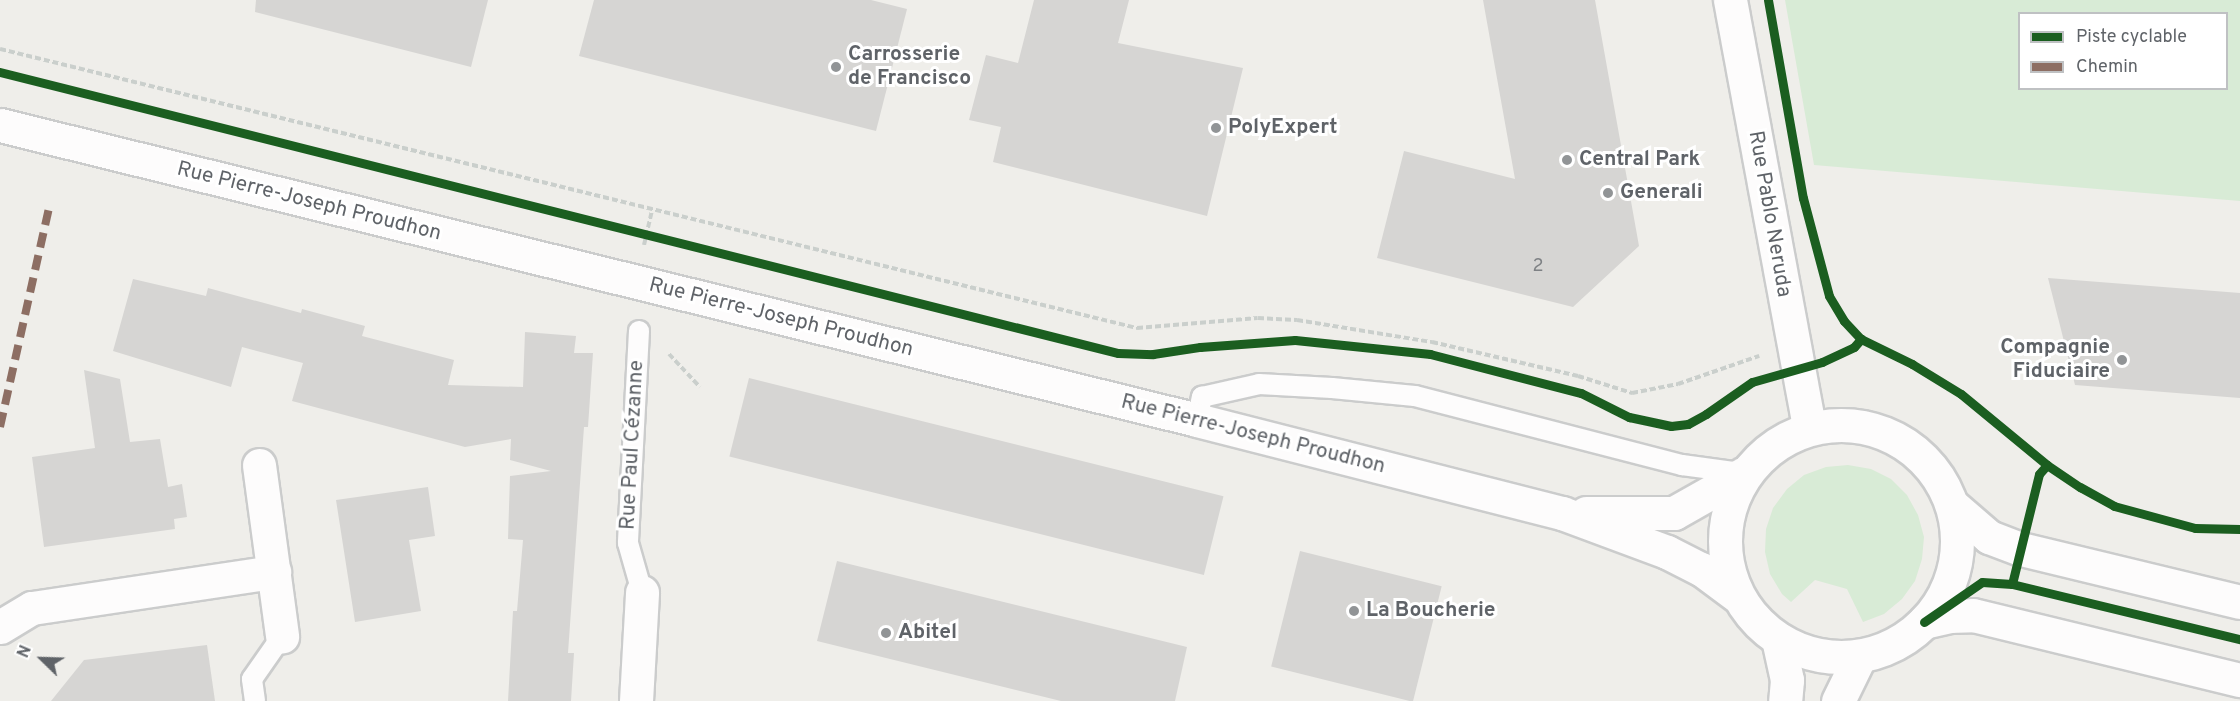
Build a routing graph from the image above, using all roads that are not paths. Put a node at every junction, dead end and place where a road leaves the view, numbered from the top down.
1 (1730, 0) edge
2 (0, 125) edge
3 (639, 331) dead end
4 (1197, 420) junction
5 (1809, 427) junction
6 (259, 465) dead end
7 (1745, 473) junction
8 (1952, 505) junction
9 (1562, 513) junction
10 (274, 572) junction
11 (642, 592) joint
12 (1737, 595) junction
13 (2240, 602) edge
14 (1924, 622) junction
15 (0, 627) edge
16 (282, 636) joint
17 (1778, 639) junction
18 (1860, 656) junction
19 (2240, 680) edge
20 (255, 701) edge
21 (636, 701) edge
22 (1785, 701) edge
23 (1838, 701) edge

1 - 5 street, Rue Pablo Neruda
2 - 4 street, Rue Pierre-Joseph Proudhon
3 - 11 lane, Rue Paul Cézanne
4 - 7 lane
4 - 9 street, Rue Pierre-Joseph Proudhon
5 - 7 street
5 - 8 street
6 - 10 street
7 - 9 street, Rue Pierre-Joseph Proudhon
7 - 12 street
8 - 13 street
8 - 14 street
9 - 12 street, Rue Pierre-Joseph Proudhon
10 - 15 street
10 - 16 street
11 - 21 street, Rue Paul Cézanne
12 - 17 street
14 - 18 street
14 - 19 street
16 - 20 lane
17 - 18 street
17 - 22 street
18 - 23 street

